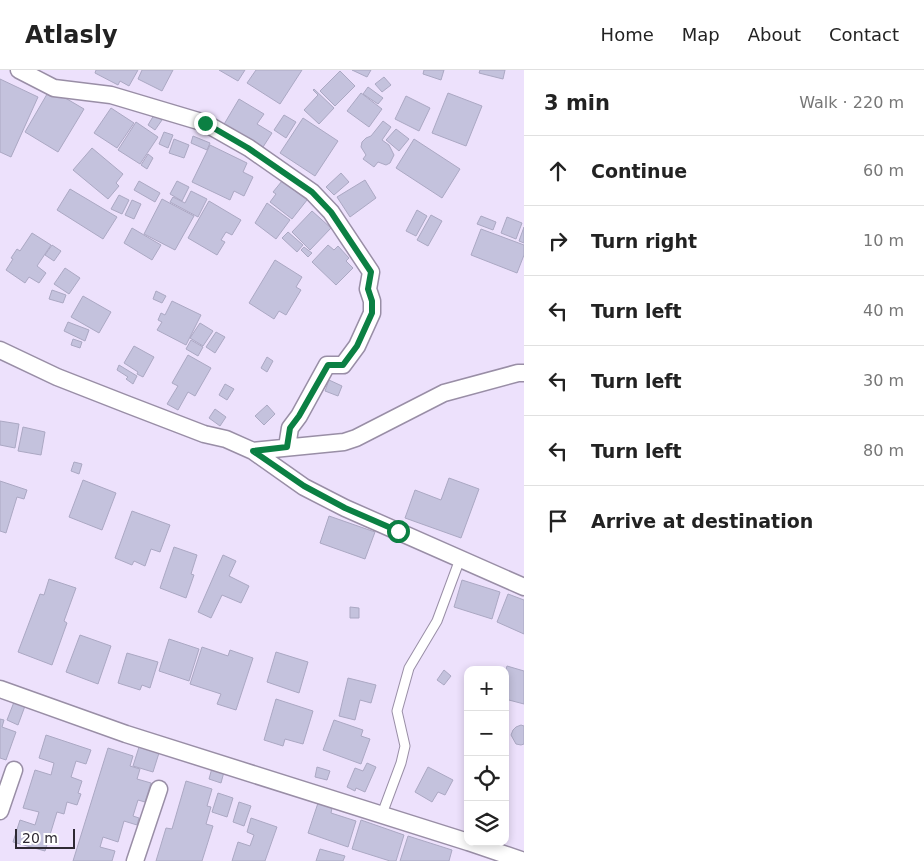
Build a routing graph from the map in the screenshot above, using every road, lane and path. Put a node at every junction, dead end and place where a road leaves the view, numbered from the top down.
1 (19, 70) edge
2 (0, 350) edge
3 (524, 373) edge
4 (287, 447) junction
5 (253, 451) junction
6 (460, 559) junction
7 (524, 588) edge
8 (0, 689) edge
9 (14, 770) dead end
10 (159, 789) dead end
11 (0, 811) edge
12 (382, 814) junction
13 (464, 841) edge
14 (480, 846) edge
15 (135, 861) edge
16 (524, 861) edge

1 - 4 street
2 - 5 street
3 - 4 street
4 - 5 street
5 - 6 street
6 - 7 street
6 - 12 lane
8 - 12 street
9 - 11 street
10 - 15 street
12 - 13 street
14 - 16 street

